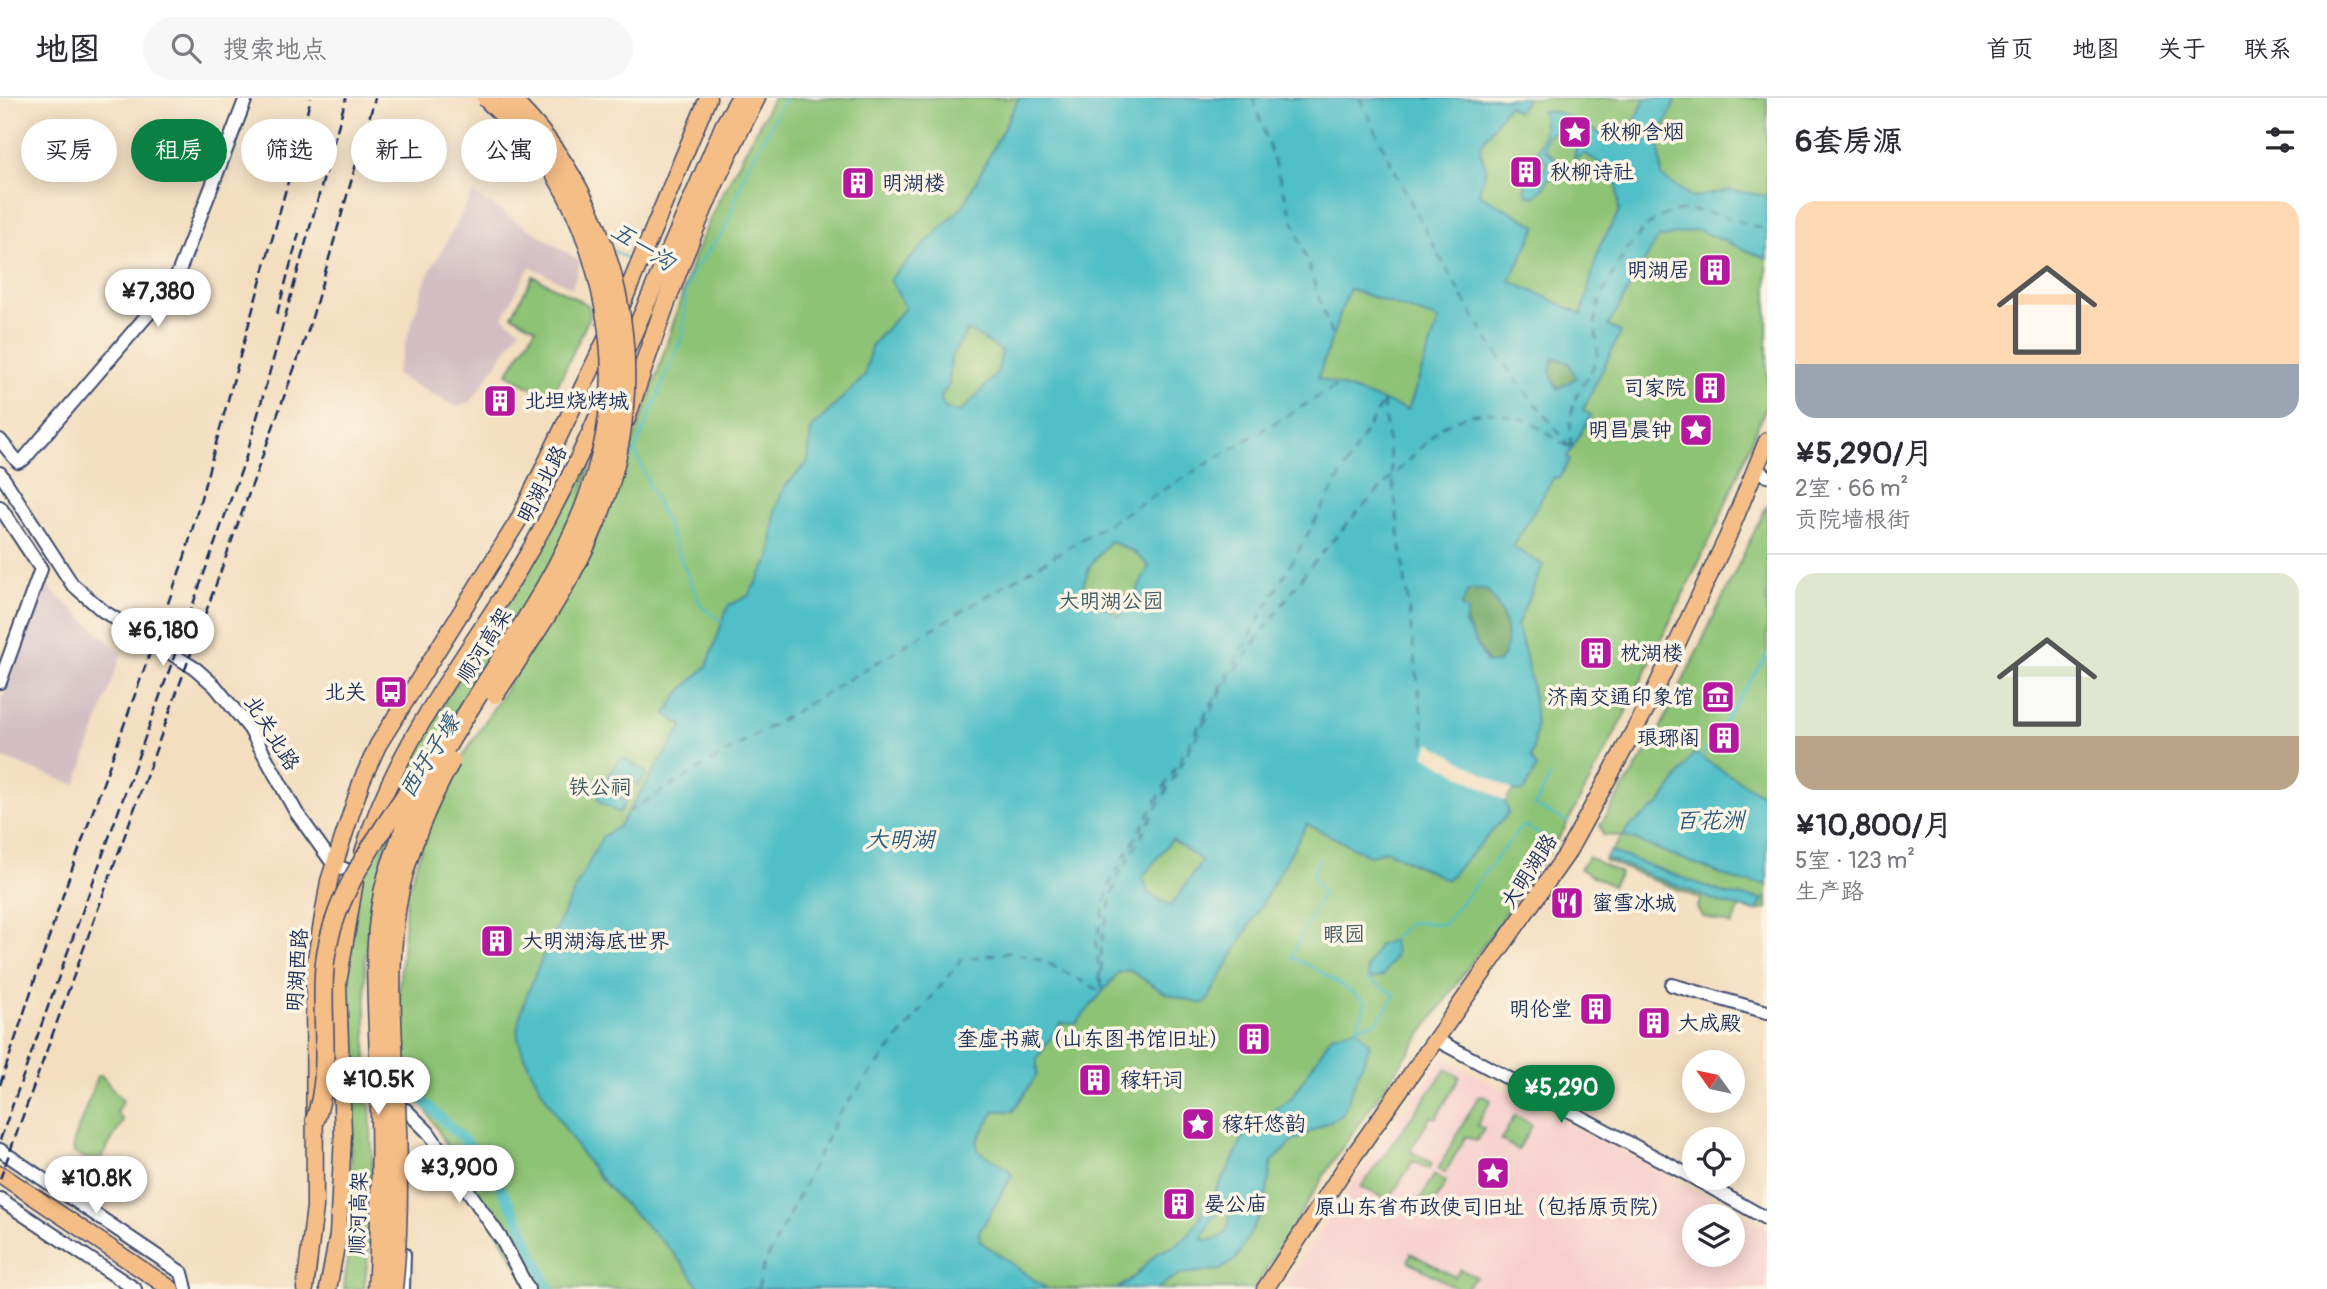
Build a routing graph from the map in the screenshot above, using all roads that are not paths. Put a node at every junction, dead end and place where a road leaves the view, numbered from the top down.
1 (246, 98) edge
2 (485, 98) edge
3 (509, 98) edge
4 (708, 98) edge
5 (750, 99) edge
6 (622, 429) junction
7 (0, 440) edge
8 (1767, 441) edge
9 (1766, 471) edge
10 (0, 473) edge
11 (0, 507) edge
12 (562, 557) junction
13 (0, 682) edge
14 (334, 866) junction
15 (357, 874) junction
16 (1672, 985) dead end
17 (1767, 1012) edge
18 (1441, 1042) junction
19 (341, 1084) junction
20 (406, 1110) junction
21 (315, 1120) junction
22 (0, 1150) edge
23 (1682, 1172) edge
24 (0, 1174) edge
25 (1715, 1190) edge
26 (0, 1199) edge
27 (1767, 1219) edge
28 (135, 1289) edge
29 (171, 1289) edge
30 (186, 1289) edge
31 (305, 1289) edge
32 (328, 1289) edge
33 (377, 1289) edge
34 (393, 1289) edge
35 (403, 1289) edge
36 (528, 1289) edge
37 (1265, 1289) edge
38 (1278, 1289) edge

1 - 7 street
2 - 12 highway, 顺河高架, bridge
3 - 6 highway, 顺河高架, bridge
4 - 14 main road, 明湖北路
5 - 6 highway, bridge
5 - 15 main road, 明湖北路
6 - 34 highway, 顺河高架, bridge
8 - 18 main road, 大明湖路
9 - 18 main road, 大明湖路
10 - 14 street, 北关北路
11 - 13 street
12 - 21 highway, bridge
12 - 33 highway, 顺河高架, bridge
14 - 15 street
14 - 21 main road, 明湖西路
15 - 19 main road, 明湖西路
16 - 17 street
18 - 23 street
18 - 37 main road, 大明湖路
18 - 38 main road, 大明湖路
19 - 20 street, bridge
19 - 32 main road, 明湖西路
20 - 35 street
20 - 36 street
21 - 31 main road, 明湖西路
22 - 30 street
24 - 29 main road
25 - 27 street
26 - 28 street

